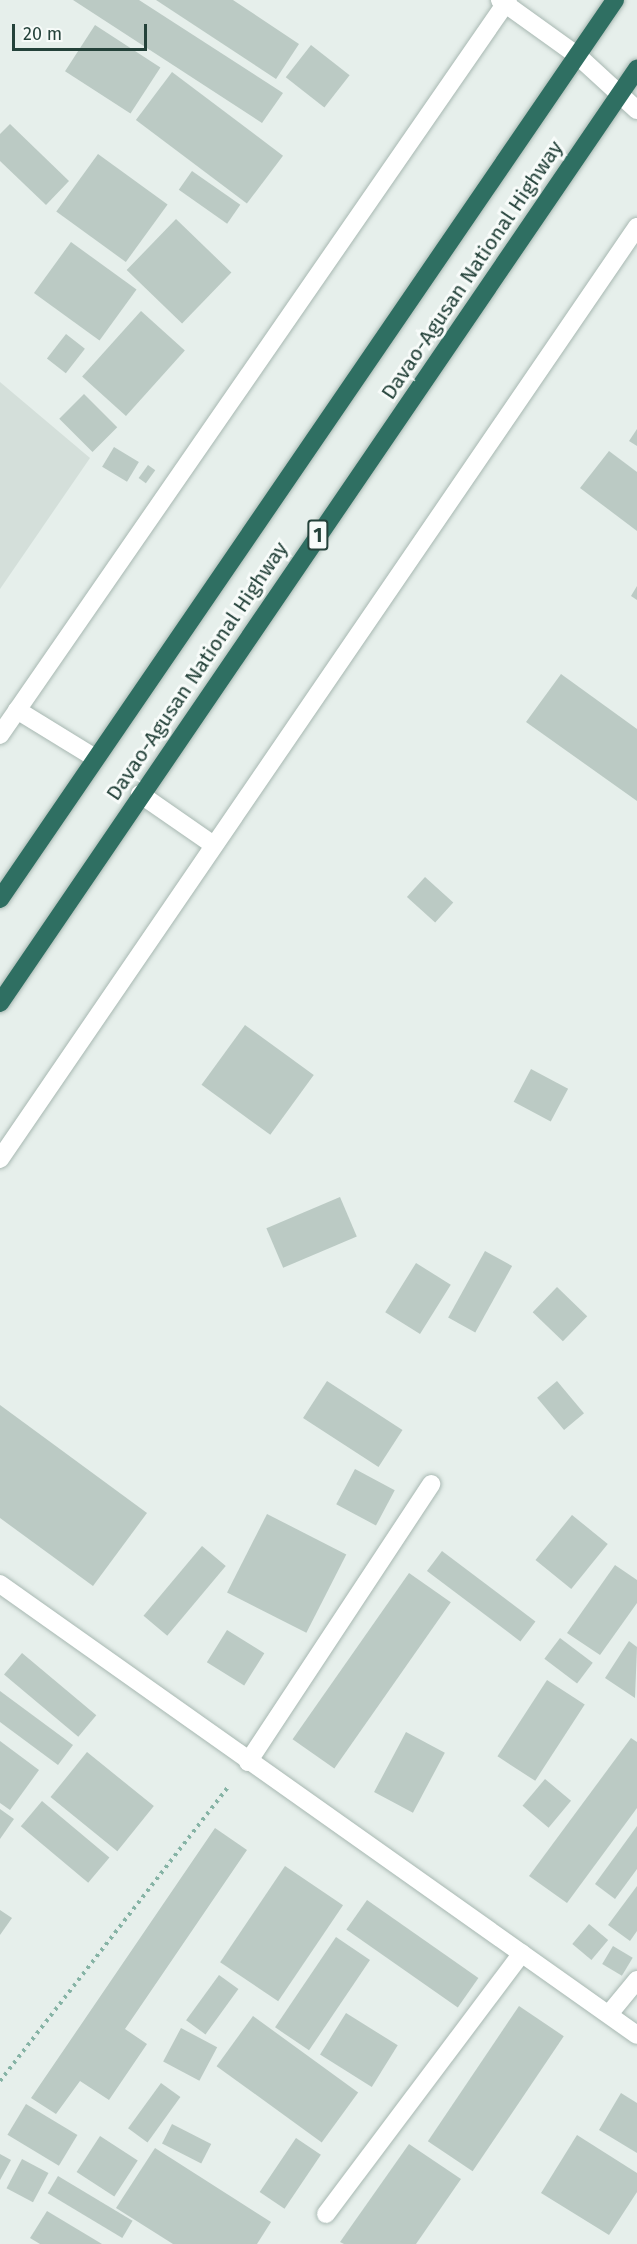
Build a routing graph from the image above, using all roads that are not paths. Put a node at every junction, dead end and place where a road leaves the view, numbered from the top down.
1 (615, 0) edge
2 (505, 2) edge
3 (578, 56) junction
4 (637, 69) edge
5 (620, 94) junction
6 (637, 110) edge
7 (637, 227) edge
8 (17, 710) junction
9 (0, 735) edge
10 (94, 758) junction
11 (140, 794) junction
12 (212, 844) junction
13 (0, 899) edge
14 (0, 1003) edge
15 (0, 1159) edge
16 (431, 1484) dead end
17 (0, 1584) edge
18 (248, 1762) junction
19 (522, 1953) junction
20 (637, 1980) edge
21 (609, 2014) junction
22 (637, 2035) edge
23 (326, 2214) dead end

1 - 3 highway, Davao-Agusan National Highway
2 - 3 street
2 - 8 street
3 - 5 street
3 - 10 highway, Davao-Agusan National Highway
4 - 5 highway, Davao-Agusan National Highway / 1
5 - 6 street
5 - 11 highway, Davao-Agusan National Highway / 1
7 - 12 street
8 - 9 street
8 - 10 street
10 - 13 highway, Davao-Agusan National Highway
11 - 12 street
11 - 14 highway, Davao-Agusan National Highway / 1
12 - 15 street
16 - 18 street
17 - 18 street
18 - 19 street
19 - 21 street
19 - 23 street
20 - 21 street
21 - 22 street

